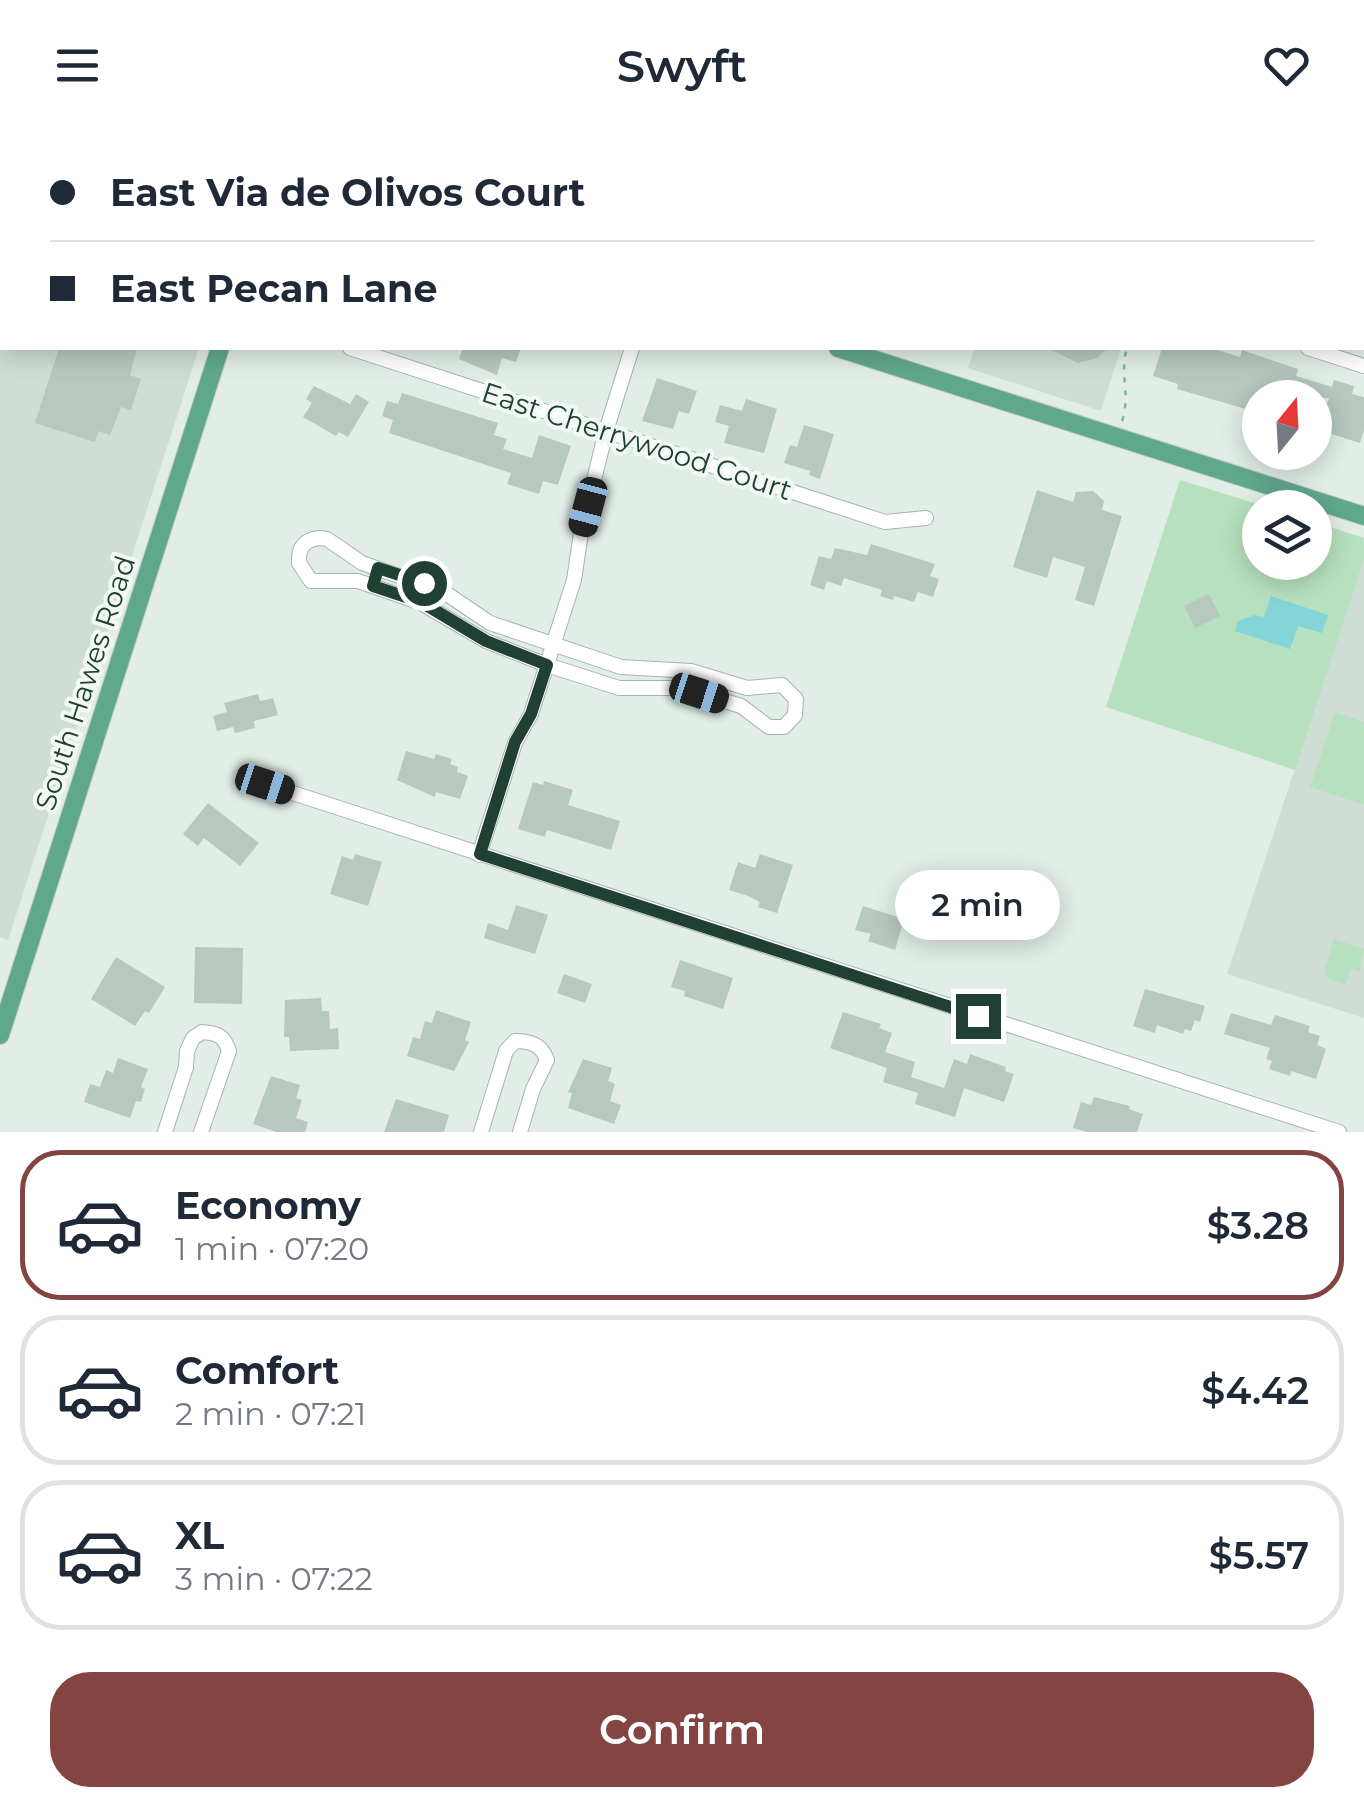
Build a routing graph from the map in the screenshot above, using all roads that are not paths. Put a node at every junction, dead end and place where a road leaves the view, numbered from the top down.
1 (219, 350) edge
2 (356, 350) edge
3 (631, 350) edge
4 (844, 350) edge
5 (1314, 350) edge
6 (1364, 366) edge
7 (606, 431) junction
8 (1364, 516) edge
9 (926, 518) dead end
10 (378, 568) junction
11 (373, 586) junction
12 (490, 623) junction
13 (482, 639) junction
14 (553, 644) junction
15 (547, 665) junction
16 (671, 669) junction
17 (672, 688) junction
18 (265, 784) dead end
19 (480, 854) junction
20 (0, 1035) edge
21 (164, 1132) edge
22 (201, 1132) edge
23 (481, 1132) edge
24 (520, 1132) edge
25 (1339, 1132) edge

1 - 20 main road, South Hawes Road
2 - 7 street, East Cherrywood Court
3 - 7 street
4 - 8 main road
5 - 6 street
7 - 9 street, East Cherrywood Court
7 - 14 street
10 - 11 street
10 - 11 street
10 - 12 street
11 - 13 street
12 - 13 street
12 - 14 street
13 - 15 street
14 - 15 street
14 - 16 street
15 - 17 street
15 - 19 street
16 - 17 street
16 - 17 street
18 - 19 street
19 - 25 street
21 - 22 street
23 - 24 street

